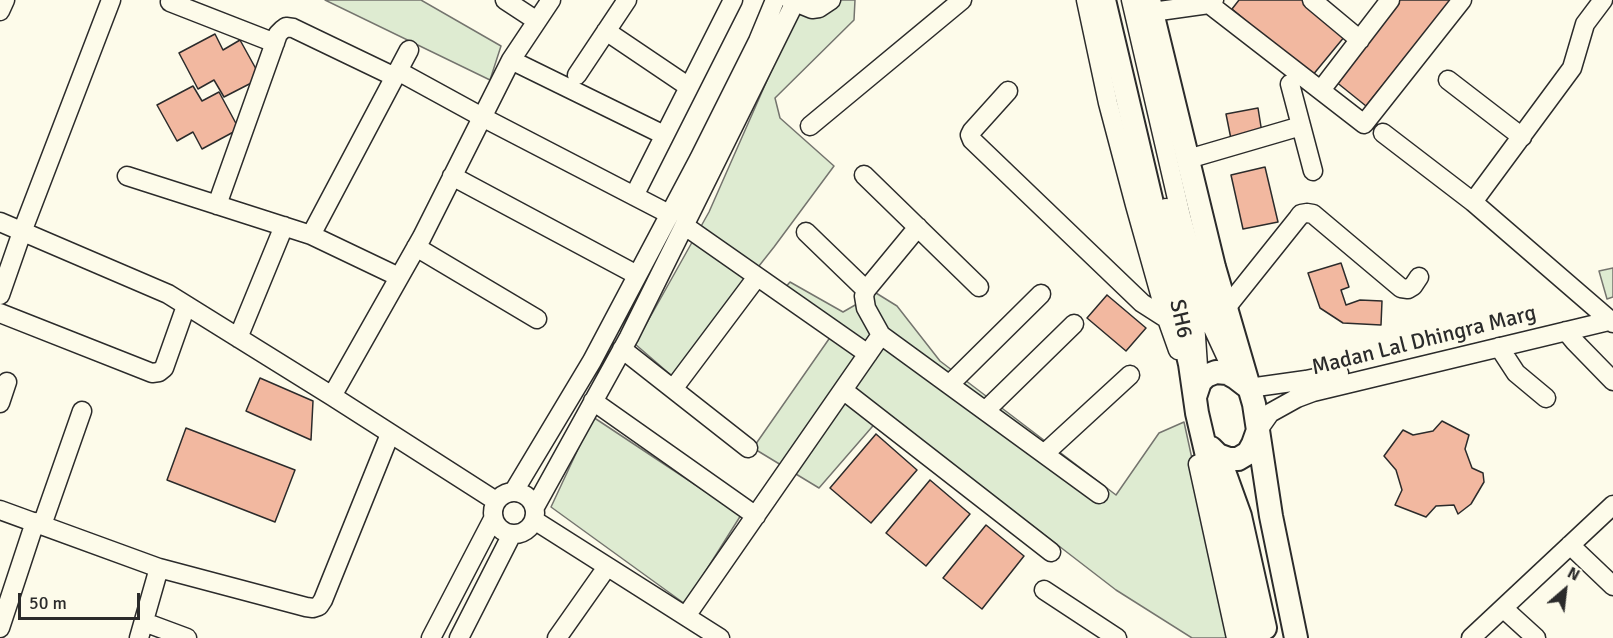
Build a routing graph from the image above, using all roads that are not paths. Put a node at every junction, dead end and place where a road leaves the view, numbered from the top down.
1 (5, 0) edge
2 (111, 0) edge
3 (505, 0) edge
4 (551, 0) edge
5 (627, 0) edge
6 (733, 0) edge
7 (775, 0) edge
8 (831, 0) edge
9 (962, 0) edge
10 (1086, 0) edge
11 (1104, 0) edge
12 (1119, 0) edge
13 (1131, 0) edge
14 (1312, 0) edge
15 (1462, 0) edge
16 (1603, 0) edge
17 (793, 1) edge
18 (1387, 1) edge
19 (170, 2) dead end
20 (1211, 2) edge
21 (1150, 6) edge
22 (0, 11) edge
23 (537, 21) junction
24 (606, 32) junction
25 (1360, 40) junction
26 (275, 43) junction
27 (409, 50) dead end
28 (511, 60) junction
29 (396, 74) junction
30 (577, 75) dead end
31 (1448, 80) dead end
32 (1290, 84) dead end
33 (689, 87) junction
34 (1321, 90) junction
35 (1008, 92) dead end
36 (482, 117) junction
37 (810, 126) dead end
38 (1301, 126) junction
39 (1383, 133) dead end
40 (664, 135) junction
41 (1522, 137) junction
42 (1188, 159) junction
43 (1313, 171) dead end
44 (864, 175) dead end
45 (127, 176) dead end
46 (452, 176) junction
47 (634, 196) junction
48 (1473, 202) junction
49 (217, 205) junction
50 (669, 214) junction
51 (0, 222) edge
52 (284, 226) junction
53 (685, 226) junction
54 (918, 227) junction
55 (22, 232) junction
56 (806, 232) dead end
57 (311, 235) junction
58 (416, 247) junction
59 (637, 275) junction
60 (399, 277) junction
61 (757, 277) junction
62 (1419, 277) dead end
63 (979, 287) dead end
64 (866, 290) junction
65 (1041, 294) dead end
66 (0, 295) edge
67 (186, 306) junction
68 (1226, 308) junction
69 (0, 313) edge
70 (1610, 316) edge
71 (537, 319) dead end
72 (1167, 319) junction
73 (1074, 324) dead end
74 (1566, 331) junction
75 (881, 335) junction
76 (238, 338) junction
77 (1499, 347) junction
78 (622, 349) junction
79 (868, 354) junction
80 (1130, 375) dead end
81 (1613, 381) edge
82 (7, 382) dead end
83 (1242, 383) junction
84 (950, 384) junction
85 (673, 389) junction
86 (843, 390) junction
87 (1197, 390) junction
88 (332, 396) junction
89 (1546, 398) dead end
90 (593, 401) junction
91 (0, 403) edge
92 (82, 411) dead end
93 (985, 411) junction
94 (1258, 430) junction
95 (1202, 433) junction
96 (390, 434) junction
97 (747, 448) dead end
98 (1248, 453) junction
99 (1044, 454) junction
100 (1218, 455) junction
101 (514, 491) junction
102 (1099, 494) dead end
103 (1613, 505) edge
104 (0, 510) edge
105 (494, 510) junction
106 (534, 514) junction
107 (756, 516) junction
108 (39, 524) junction
109 (512, 534) junction
110 (1570, 545) junction
111 (1051, 552) dead end
112 (607, 567) junction
113 (159, 568) junction
114 (1613, 586) edge
115 (1044, 590) dead end
116 (1503, 608) junction
117 (686, 616) junction
118 (0, 628) edge
119 (142, 630) edge
120 (188, 638) edge
121 (431, 638) edge
122 (459, 638) edge
123 (557, 638) edge
124 (720, 638) edge
125 (1117, 638) edge
126 (1236, 638) edge
127 (1252, 638) edge
128 (1267, 638) edge
129 (1284, 638) edge
130 (1296, 638) edge
131 (1471, 638) edge
132 (1536, 638) edge

1 - 22 street
2 - 55 street
3 - 23 street
4 - 23 street
5 - 24 street
6 - 33 street
7 - 50 street
8 - 17 street
9 - 37 street
10 - 72 street
11 - 87 main road, SH6
12 - 87 street
13 - 83 street
14 - 25 street
15 - 34 street
16 - 41 street
17 - 53 street
18 - 25 street
19 - 26 street
20 - 21 street
20 - 34 street
21 - 42 main road
23 - 28 street
24 - 30 street
24 - 33 street
25 - 34 street
26 - 29 street
26 - 49 street
27 - 29 street
28 - 36 street
28 - 40 street
29 - 36 street
29 - 57 street
31 - 41 street
32 - 38 street
33 - 40 street
35 - 72 street
36 - 46 street
36 - 47 street
38 - 42 street
38 - 43 street
39 - 48 street
40 - 47 street
41 - 48 street
42 - 68 main road
44 - 54 street
45 - 49 street
46 - 58 street
46 - 59 street
47 - 50 street
48 - 70 street
49 - 52 street
50 - 59 street
51 - 55 street
52 - 57 street
52 - 76 street
53 - 61 street
53 - 78 street
54 - 63 street
54 - 64 street
55 - 66 street
55 - 67 street
56 - 64 street
57 - 60 street
58 - 60 street
58 - 71 street
59 - 101 street
60 - 88 street
61 - 79 street
61 - 85 street
62 - 68 street
64 - 75 street
65 - 84 street
67 - 69 street
67 - 76 street
68 - 83 main road
70 - 74 street, Madan Lal Dhingra Marg
70 - 83 street, Madan Lal Dhingra Marg
72 - 87 street
73 - 93 street
74 - 77 street, Madan Lal Dhingra Marg
74 - 81 street
75 - 79 street
75 - 84 street
76 - 88 street
77 - 89 street
77 - 94 street, Madan Lal Dhingra Marg
78 - 85 street
78 - 90 street
79 - 86 street
80 - 99 street
82 - 91 street
83 - 87 main road
83 - 94 main road
84 - 93 street
85 - 97 street
86 - 107 street
86 - 111 street
87 - 95 main road, SH6
88 - 96 street
90 - 106 street
90 - 107 street
92 - 108 street
93 - 99 street
94 - 98 main road
94 - 130 main road
95 - 100 main road
95 - 126 street
95 - 127 main road, SH6
96 - 105 street
96 - 113 street
98 - 100 main road
98 - 129 main road
99 - 102 street
100 - 128 main road
101 - 105 street
101 - 106 street
103 - 110 street
104 - 108 street
105 - 109 street
105 - 121 street
106 - 109 street
106 - 112 street
107 - 117 street
108 - 113 street
108 - 118 street
109 - 122 street
110 - 114 street
110 - 116 street
112 - 117 street
112 - 123 street
113 - 119 street
115 - 125 street
116 - 131 street
116 - 132 street
117 - 124 street
119 - 120 street

